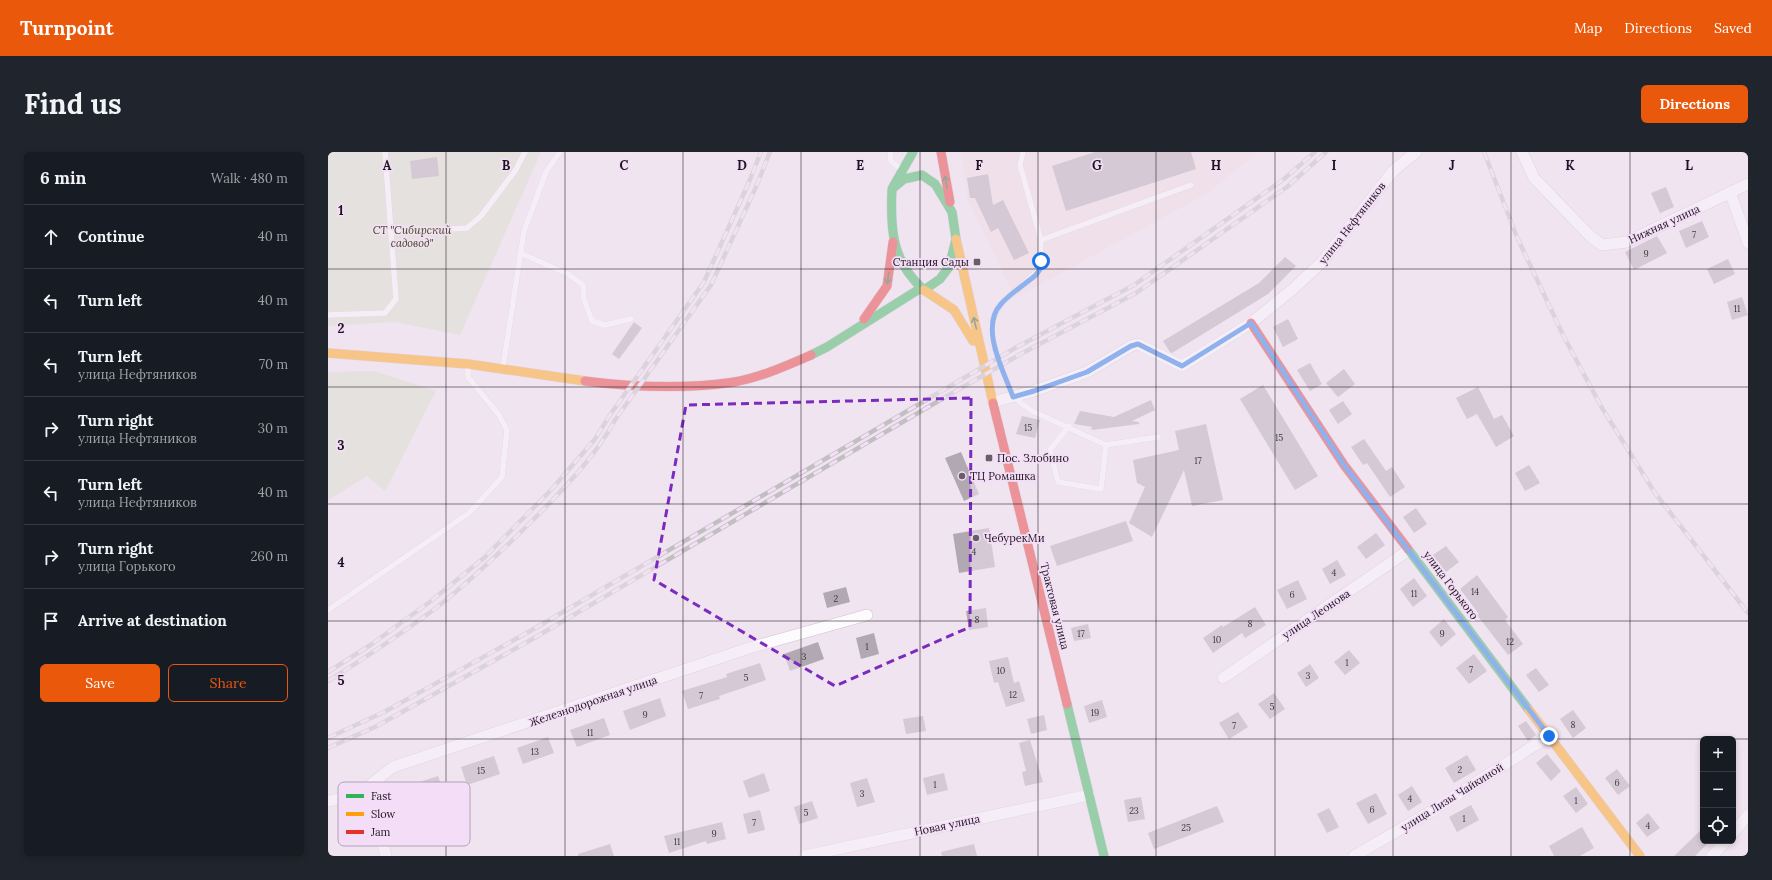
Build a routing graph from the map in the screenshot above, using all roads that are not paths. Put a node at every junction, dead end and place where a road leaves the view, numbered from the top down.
1 (385, 152) edge
2 (525, 152) edge
3 (560, 152) edge
4 (890, 152) edge
5 (913, 152) edge
6 (941, 152) edge
7 (1023, 152) edge
8 (1416, 152) edge
9 (1522, 152) edge
10 (903, 171) junction
11 (1748, 184) edge
12 (1191, 185) dead end
13 (892, 188) junction
14 (1730, 192) junction
15 (952, 212) junction
16 (392, 232) junction
17 (894, 239) junction
18 (956, 239) junction
19 (1040, 240) junction
20 (1748, 243) edge
21 (520, 253) junction
22 (923, 289) junction
23 (328, 315) edge
24 (631, 319) dead end
25 (1251, 323) junction
26 (854, 331) junction
27 (328, 353) edge
28 (984, 360) junction
29 (468, 364) junction
30 (502, 369) junction
31 (1013, 397) junction
32 (993, 402) junction
33 (1069, 426) junction
34 (1158, 437) dead end
35 (1106, 445) junction
36 (1409, 550) junction
37 (328, 610) edge
38 (867, 615) dead end
39 (1223, 678) dead end
40 (1549, 736) junction
41 (374, 782) edge
42 (1089, 795) junction
43 (338, 799) edge
44 (328, 801) edge
45 (1748, 815) edge
46 (1736, 829) edge
47 (1723, 844) edge
48 (384, 846) edge
49 (386, 856) edge
50 (805, 856) edge
51 (1104, 856) edge
52 (1354, 856) edge
53 (1640, 856) edge
54 (1712, 856) edge

1 - 16 lane
2 - 16 lane
3 - 21 lane
4 - 10 lane
5 - 10 main road
15 -> 6 main road, Трактовая улица
7 - 19 lane
8 - 25 street, улица Нефтяников
9 - 14 street, Нижняя улица
10 - 13 main road
11 - 14 street, Нижняя улица
12 - 19 lane
13 - 15 main road
13 - 17 main road
14 - 20 street
15 - 18 main road, Трактовая улица
16 - 23 lane
17 - 22 main road
17 -> 26 main road
18 - 22 main road
28 -> 18 main road, Трактовая улица
19 - 31 lane
21 - 24 lane
21 - 30 lane
22 - 26 main road
22 - 28 main road
25 - 31 street, улица Нефтяников
25 - 36 main road, улица Горького
26 - 30 main road
27 - 29 main road
28 - 32 main road, Трактовая улица
29 - 30 main road
29 - 37 lane
31 - 32 street, улица Нефтяников
31 - 33 lane
32 - 42 main road, Трактовая улица
33 - 35 lane
33 - 35 lane
34 - 35 lane
36 - 39 street, улица Леонова
36 - 40 main road, улица Горького
38 - 41 street, Железнодорожная улица
40 - 52 street, улица Лизы Чайкиной
40 - 53 main road, улица Горького
42 - 50 street, Новая улица
42 - 51 main road, Трактовая улица
43 - 44 street, Железнодорожная улица
45 - 46 street
47 - 54 street
48 - 49 street

